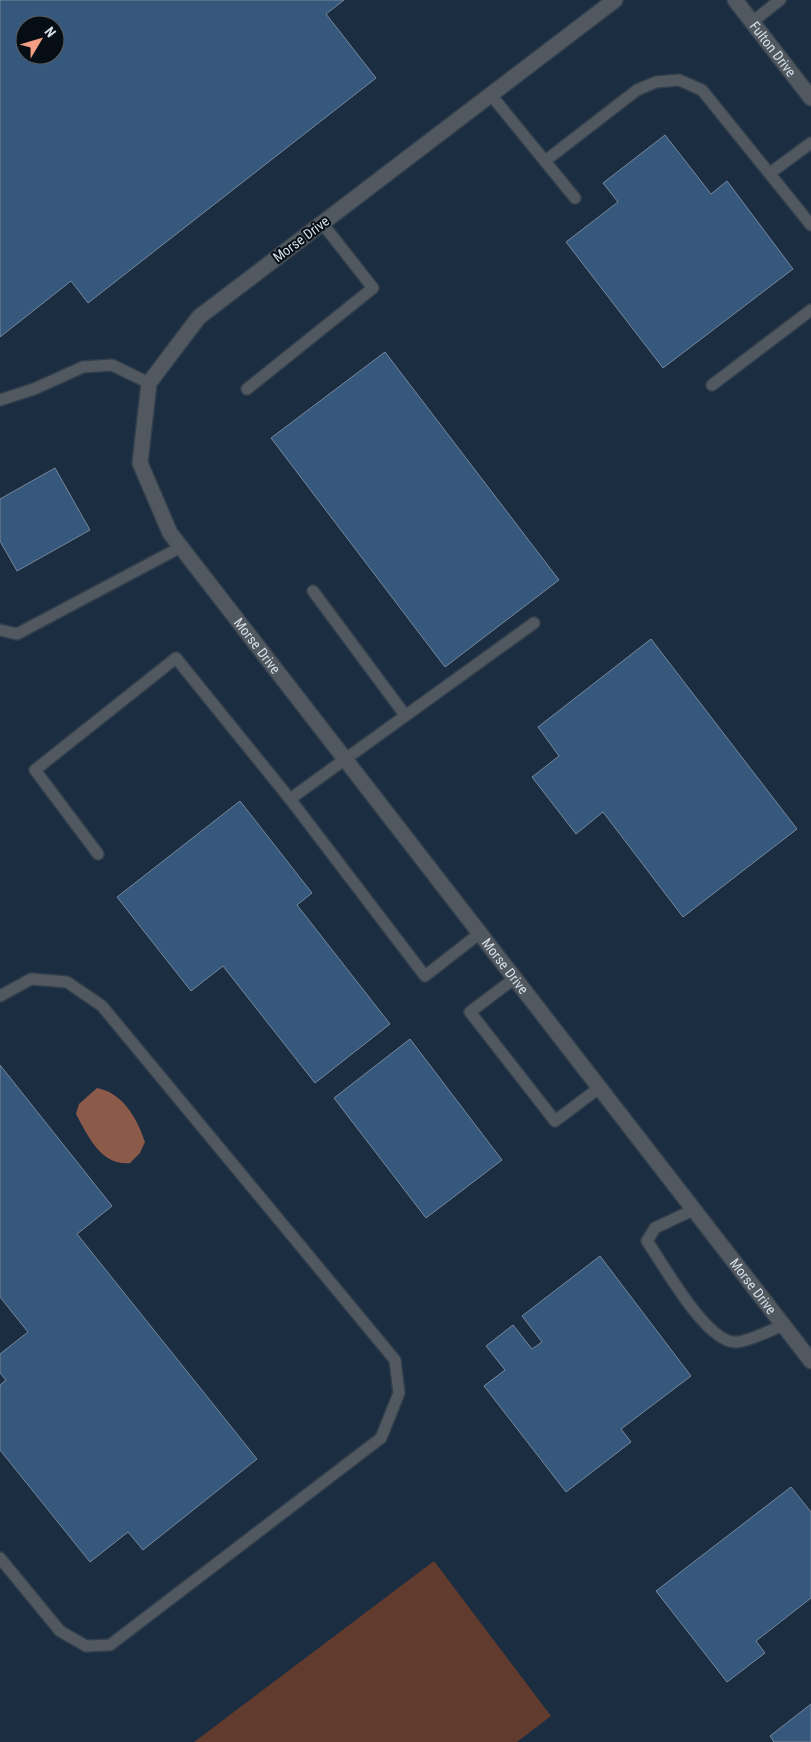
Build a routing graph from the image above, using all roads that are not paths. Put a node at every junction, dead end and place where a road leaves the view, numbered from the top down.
1 (615, 0) edge
2 (735, 0) edge
3 (780, 0) edge
4 (752, 22) junction
5 (491, 95) junction
6 (811, 98) edge
7 (811, 143) edge
8 (545, 161) junction
9 (770, 173) junction
10 (575, 198) dead end
11 (322, 223) junction
12 (811, 224) edge
13 (811, 310) edge
14 (149, 383) junction
15 (712, 385) dead end
16 (247, 389) dead end
17 (0, 400) edge
18 (181, 547) junction
19 (312, 591) dead end
20 (534, 623) dead end
21 (0, 630) edge
22 (405, 715) junction
23 (344, 758) junction
24 (290, 799) junction
25 (98, 854) dead end
26 (480, 933) junction
27 (515, 978) junction
28 (0, 996) edge
29 (599, 1088) junction
30 (694, 1210) junction
31 (783, 1325) junction
32 (811, 1361) edge
33 (0, 1558) edge

1 - 5 street, Morse Drive
2 - 4 street, Fulton Drive
3 - 4 lane
4 - 6 street, Fulton Drive
5 - 8 lane
5 - 11 street, Morse Drive
7 - 9 lane
8 - 9 lane
8 - 10 lane
9 - 12 lane
11 - 14 street, Morse Drive
11 - 16 lane
13 - 15 lane
14 - 17 lane
14 - 18 street, Morse Drive
18 - 21 lane
18 - 23 street, Morse Drive
19 - 22 lane
20 - 22 lane
22 - 23 lane
23 - 24 lane
23 - 26 street, Morse Drive
24 - 25 lane
24 - 26 lane
26 - 27 street, Morse Drive
27 - 29 street, Morse Drive
27 - 29 lane
28 - 33 lane
29 - 30 street, Morse Drive
30 - 31 street, Morse Drive
30 - 31 lane
31 - 32 street, Morse Drive

